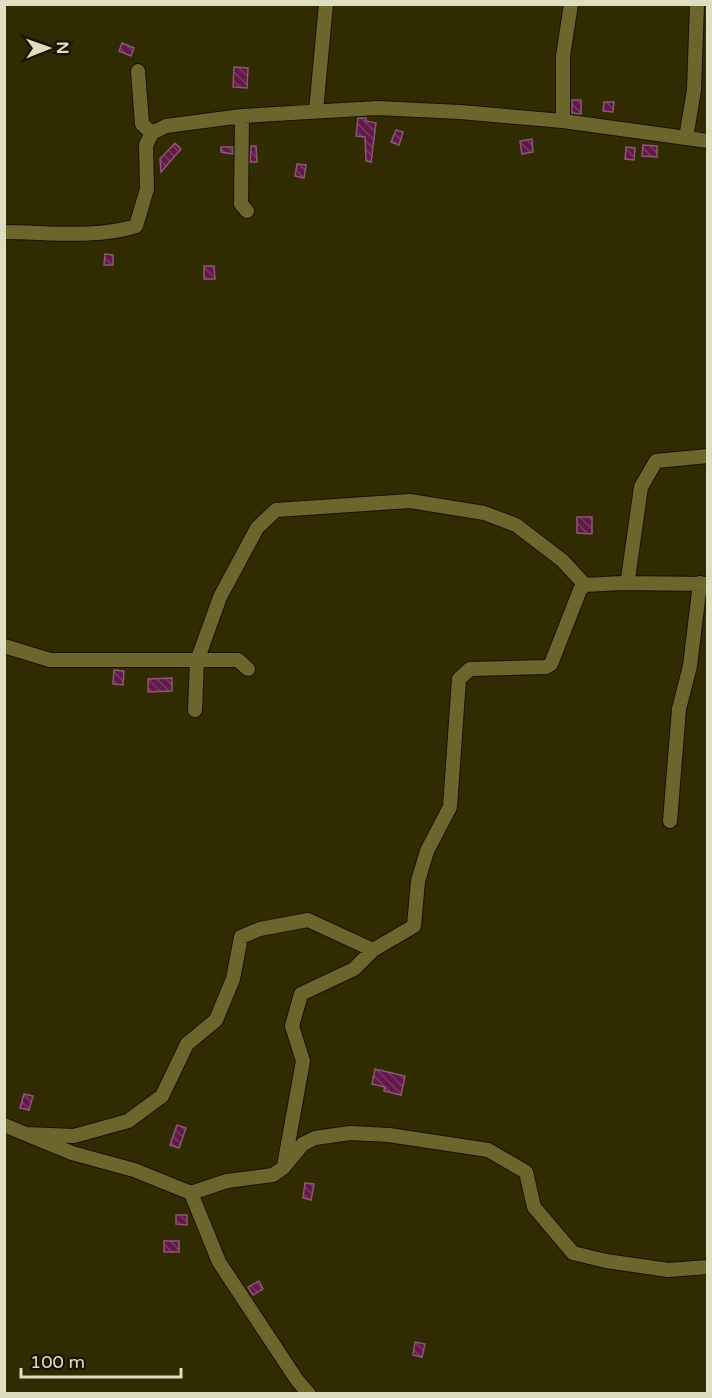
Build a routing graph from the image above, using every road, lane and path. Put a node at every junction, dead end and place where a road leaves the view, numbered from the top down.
1 (326, 4) edge
2 (571, 4) edge
3 (697, 4) edge
4 (138, 71) dead end
5 (316, 111) junction
6 (242, 117) junction
7 (563, 121) junction
8 (152, 133) junction
9 (686, 138) junction
10 (708, 141) edge
11 (247, 211) dead end
12 (4, 232) edge
13 (708, 456) edge
14 (622, 583) junction
15 (704, 584) edge
16 (585, 585) junction
17 (4, 646) edge
18 (197, 661) junction
19 (248, 669) dead end
20 (195, 710) dead end
21 (670, 821) dead end
22 (373, 950) junction
23 (4, 1125) edge
24 (26, 1134) junction
25 (283, 1168) junction
26 (191, 1192) junction
27 (708, 1267) edge
28 (309, 1394) edge

1 - 5 street
2 - 7 street
3 - 9 street
4 - 8 street
5 - 6 street
5 - 7 street
6 - 8 street
6 - 11 street
7 - 9 street
8 - 12 street
9 - 10 street
13 - 14 street
14 - 15 street
14 - 16 street
15 - 21 street
16 - 18 street
16 - 22 street
17 - 18 street
18 - 19 street
18 - 20 street
22 - 24 street
22 - 25 street
23 - 24 street
24 - 26 street
25 - 26 street
25 - 27 street
26 - 28 street

